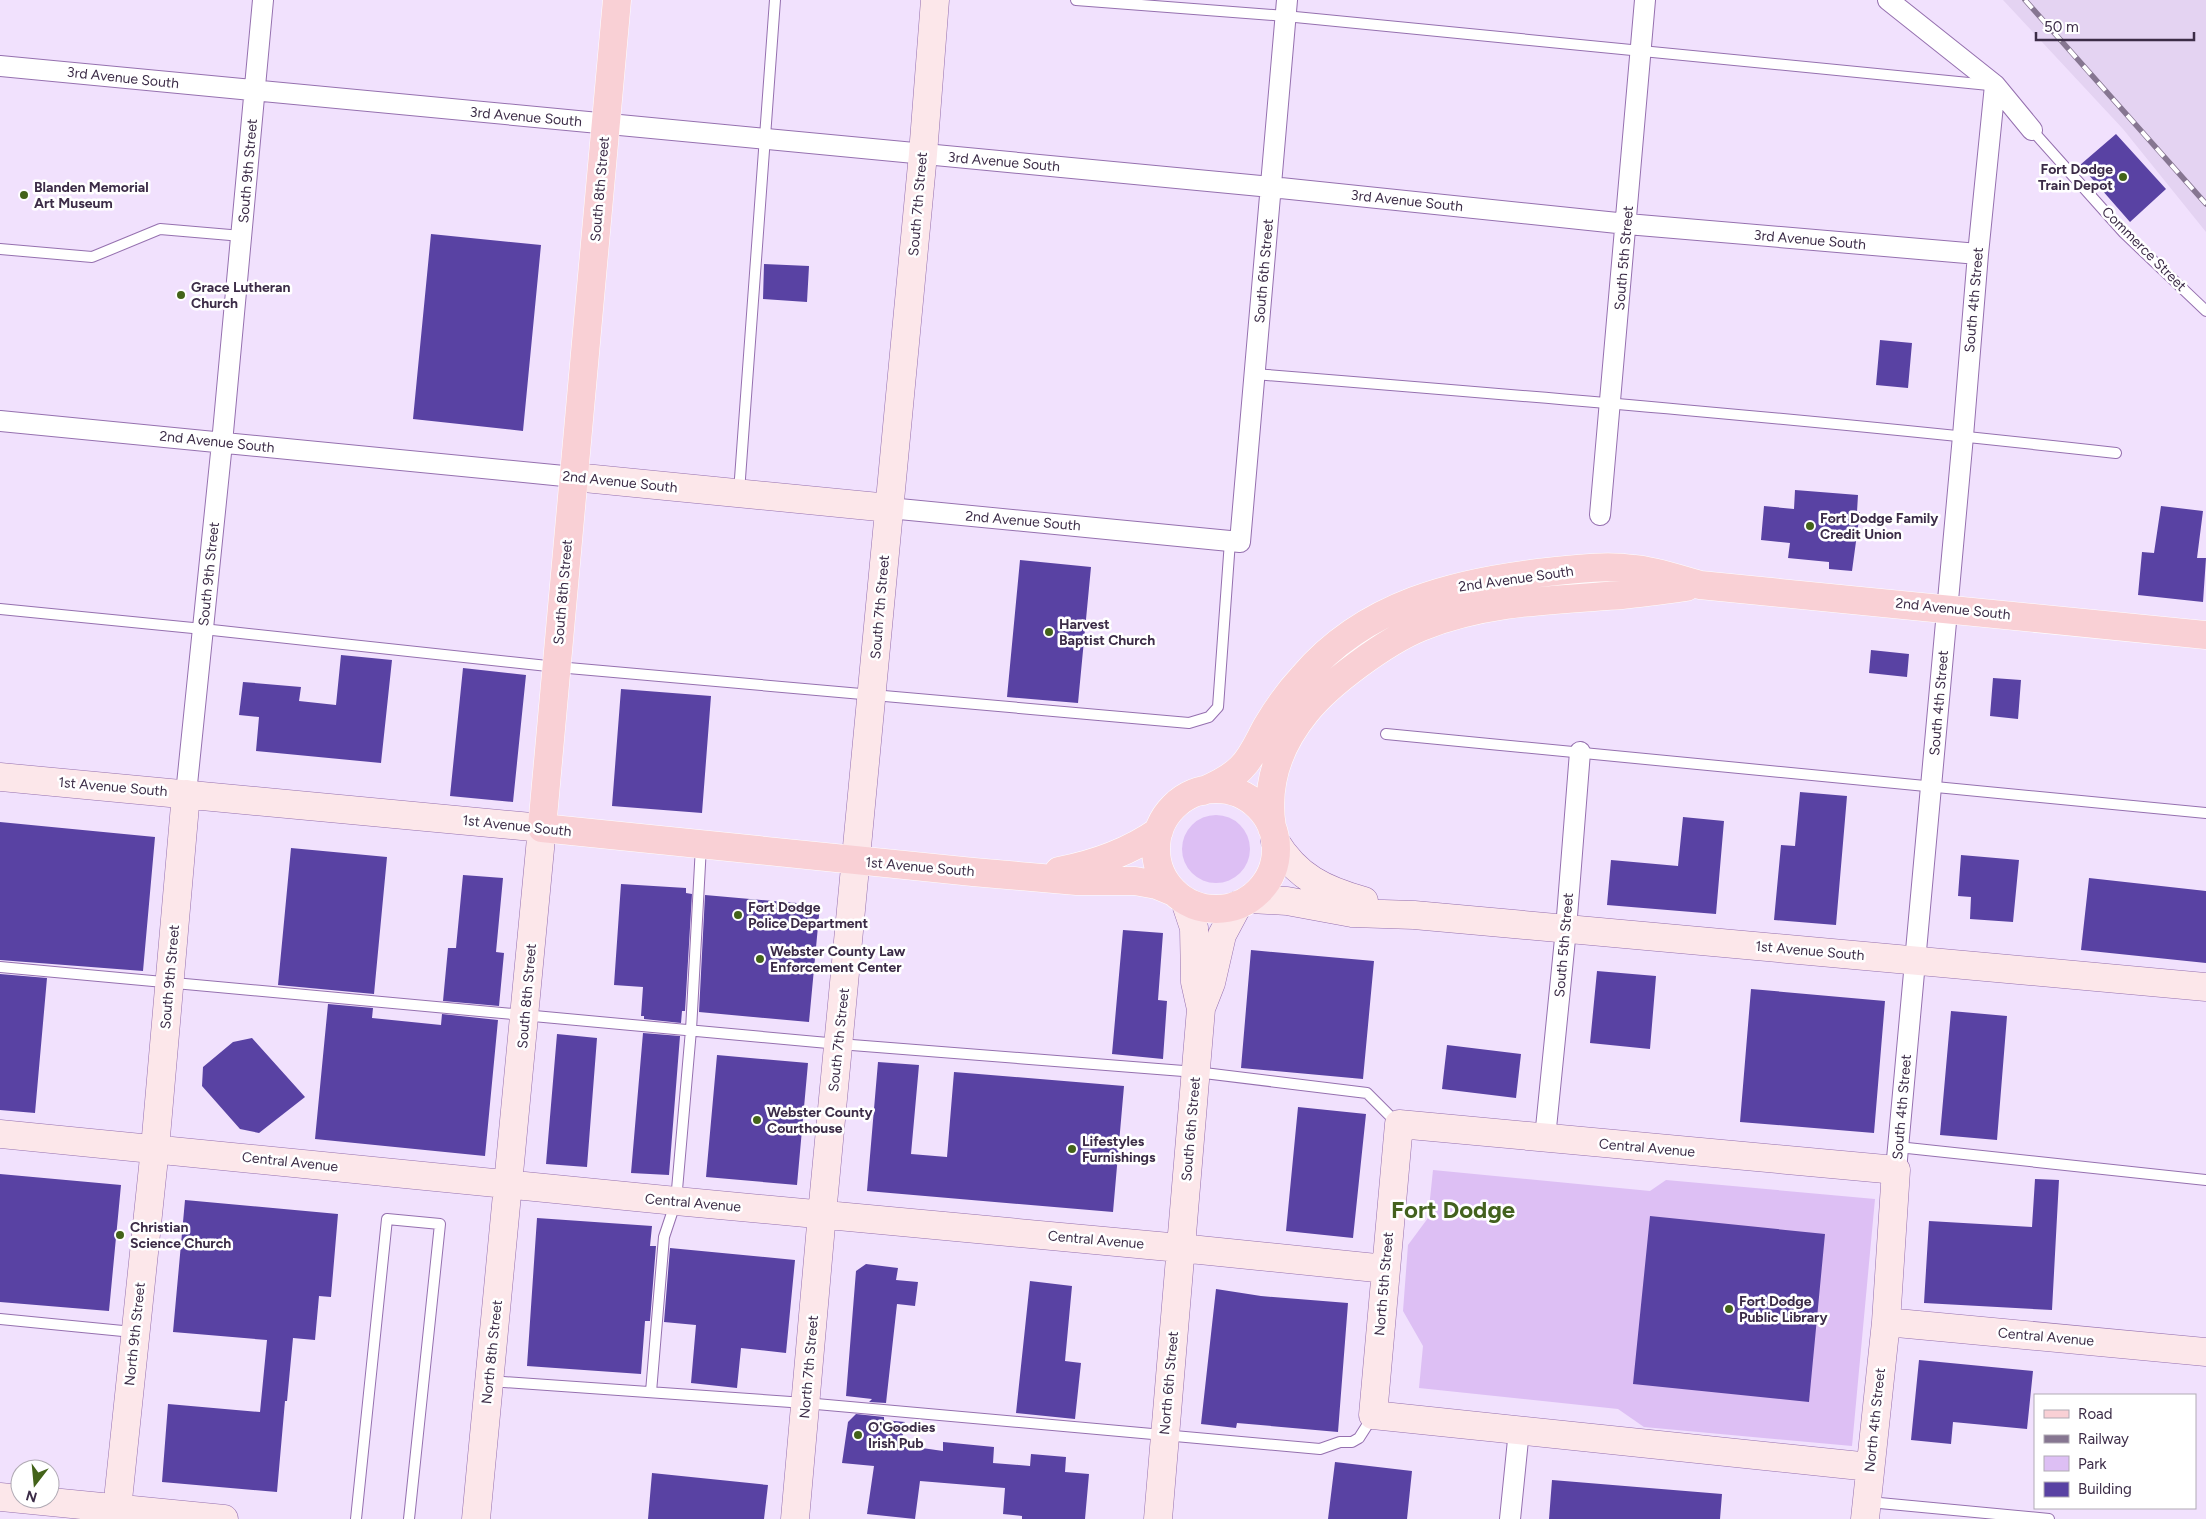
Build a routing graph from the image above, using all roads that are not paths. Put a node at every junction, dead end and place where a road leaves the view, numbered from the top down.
1 (263, 0) edge
2 (617, 0) edge
3 (775, 0) edge
4 (935, 0) edge
5 (1076, 0) edge
6 (1645, 0) edge
7 (1888, 0) edge
8 (1286, 8) edge
9 (1641, 49) junction
10 (0, 66) edge
11 (1995, 85) junction
12 (255, 92) junction
13 (606, 124) junction
14 (2032, 130) joint
15 (764, 140) junction
16 (923, 154) junction
17 (1271, 187) junction
18 (1627, 224) junction
19 (242, 236) junction
20 (0, 249) edge
21 (1978, 254) junction
22 (2206, 311) edge
23 (1255, 374) junction
24 (1610, 403) junction
25 (0, 421) edge
26 (1963, 436) junction
27 (222, 443) junction
28 (2116, 453) dead end
29 (574, 477) junction
30 (739, 493) junction
31 (889, 508) junction
32 (1600, 515) dead end
33 (1235, 541) junction
34 (1700, 585) junction
35 (1947, 608) junction
36 (0, 609) edge
37 (203, 628) junction
38 (2206, 635) edge
39 (557, 667) junction
40 (872, 695) junction
41 (1386, 734) dead end
42 (1580, 752) junction
43 (0, 777) edge
44 (1931, 786) junction
45 (1203, 791) junction
46 (186, 794) junction
47 (2206, 813) edge
48 (542, 828) junction
49 (1159, 831) junction
50 (1274, 834) junction
51 (701, 846) junction
52 (856, 861) junction
53 (1033, 876) junction
54 (1180, 896) junction
55 (1244, 902) junction
56 (1414, 915) junction
57 (1566, 929) junction
58 (1915, 961) junction
59 (0, 967) edge
60 (170, 982) junction
61 (2206, 987) edge
62 (1201, 1009) junction
63 (525, 1014) junction
64 (690, 1030) junction
65 (839, 1044) junction
66 (1196, 1072) junction
67 (1399, 1124) junction
68 (0, 1134) edge
69 (1545, 1138) junction
70 (155, 1148) junction
71 (1897, 1158) junction
72 (2206, 1180) edge
73 (509, 1185) junction
74 (676, 1201) junction
75 (822, 1214) junction
76 (1180, 1248) junction
77 (1386, 1269) junction
78 (0, 1319) edge
79 (1886, 1322) junction
80 (135, 1332) junction
81 (2206, 1352) edge
82 (490, 1381) junction
83 (651, 1392) junction
84 (805, 1403) junction
85 (1373, 1415) junction
86 (1519, 1430) junction
87 (1165, 1436) junction
88 (1870, 1467) junction
89 (0, 1497) edge
90 (1866, 1510) edge
91 (116, 1514) edge
92 (224, 1519) edge
93 (356, 1519) edge
94 (409, 1519) edge
95 (476, 1519) edge
96 (795, 1519) edge
97 (1158, 1519) edge
98 (1510, 1519) edge
99 (2049, 1519) edge

1 - 12 street, South 9th Street
2 - 13 main road, South 8th Street
3 - 15 lane
4 - 16 main road, South 7th Street
5 - 8 lane
6 - 9 street, South 5th Street
7 - 11 street, Commerce Street
8 - 9 lane
8 - 17 street, South 6th Street
9 - 11 lane
9 - 18 street, South 5th Street
10 - 12 street, 3rd Avenue South
11 - 14 street, Commerce Street
11 - 21 street, South 4th Street
12 - 13 street, 3rd Avenue South
12 - 19 street, South 9th Street
13 - 15 street, 3rd Avenue South
13 - 29 main road, South 8th Street
14 - 22 lane, Commerce Street
15 - 16 street, 3rd Avenue South
15 - 30 lane
16 - 17 street, 3rd Avenue South
16 - 31 main road, South 7th Street
17 - 18 street, 3rd Avenue South
17 - 23 street, South 6th Street
18 - 21 street, 3rd Avenue South
18 - 24 street, South 5th Street
19 - 20 lane
19 - 27 street, South 9th Street
21 - 26 street, South 4th Street
23 - 24 lane
23 - 33 street, South 6th Street
24 - 26 lane
24 - 32 street, South 5th Street
25 - 27 street, 2nd Avenue South
26 - 28 lane
26 - 35 street, South 4th Street
27 - 29 street, 2nd Avenue South
27 - 37 street, South 9th Street
29 - 30 main road, 2nd Avenue South
29 - 39 main road, South 8th Street
30 - 31 main road, 2nd Avenue South
31 - 33 street, 2nd Avenue South
31 - 40 main road, South 7th Street
33 - 40 lane
34 - 35 main road, 2nd Avenue South
34 - 45 main road, 2nd Avenue South
34 - 50 main road, 2nd Avenue South
35 - 38 main road, 2nd Avenue South
35 - 44 street, South 4th Street
36 - 37 lane
37 - 39 lane
37 - 46 street, South 9th Street
39 - 40 lane
39 - 48 main road, South 8th Street
40 - 52 main road, South 7th Street
41 - 42 lane
42 - 44 lane
42 - 57 street, South 5th Street
43 - 46 main road, 1st Avenue South
44 - 47 lane
44 - 58 street, South 4th Street
45 - 49 main road, 1st Avenue South
45 - 50 main road, 1st Avenue South
46 - 48 main road, 1st Avenue South
46 - 60 main road, South 9th Street
48 - 51 main road, 1st Avenue South
48 - 63 main road, South 8th Street
49 - 53 main road, 1st Avenue South
49 - 54 main road, 1st Avenue South
50 - 55 main road
50 - 56 main road, 1st Avenue South
51 - 52 main road, 1st Avenue South
51 - 64 lane
52 - 53 main road, 1st Avenue South
52 - 65 main road, South 7th Street
53 - 54 main road, 1st Avenue South
54 - 55 main road, 1st Avenue South
54 - 62 main road, South 6th Street
55 - 56 main road, 1st Avenue South
55 - 62 main road, South 6th Street
56 - 57 main road, 1st Avenue South
57 - 58 main road, 1st Avenue South
57 - 69 street, South 5th Street
58 - 61 main road, 1st Avenue South
58 - 71 street, South 4th Street
59 - 60 lane
60 - 63 lane
60 - 70 main road, South 9th Street
62 - 66 main road, South 6th Street
63 - 64 lane
63 - 73 main road, South 8th Street
64 - 65 lane
64 - 74 lane
65 - 66 lane
65 - 75 main road, South 7th Street
66 - 67 lane
66 - 76 main road, South 6th Street
67 - 69 main road, Central Avenue
67 - 77 main road, North 5th Street
68 - 70 main road, Central Avenue
69 - 71 main road, Central Avenue
70 - 73 main road, Central Avenue
70 - 80 main road, North 9th Street
71 - 72 lane
71 - 79 main road, South 4th Street
73 - 74 main road, Central Avenue
73 - 82 main road, North 8th Street
74 - 75 main road, Central Avenue
74 - 83 lane
75 - 76 main road, Central Avenue
75 - 84 main road, North 7th Street
76 - 77 main road, Central Avenue
76 - 87 main road, North 6th Street
77 - 85 main road, North 5th Street
78 - 80 lane
79 - 81 main road, Central Avenue
79 - 88 main road, North 4th Street
80 - 91 main road, North 9th Street
82 - 83 lane
82 - 95 main road, North 8th Street
83 - 84 lane
84 - 87 lane
84 - 96 main road, North 7th Street
85 - 86 main road
85 - 87 lane
86 - 88 main road
86 - 98 street
87 - 97 main road, North 6th Street
88 - 90 main road, North 4th Street
89 - 91 main road
90 - 99 lane
91 - 92 main road
93 - 94 lane

